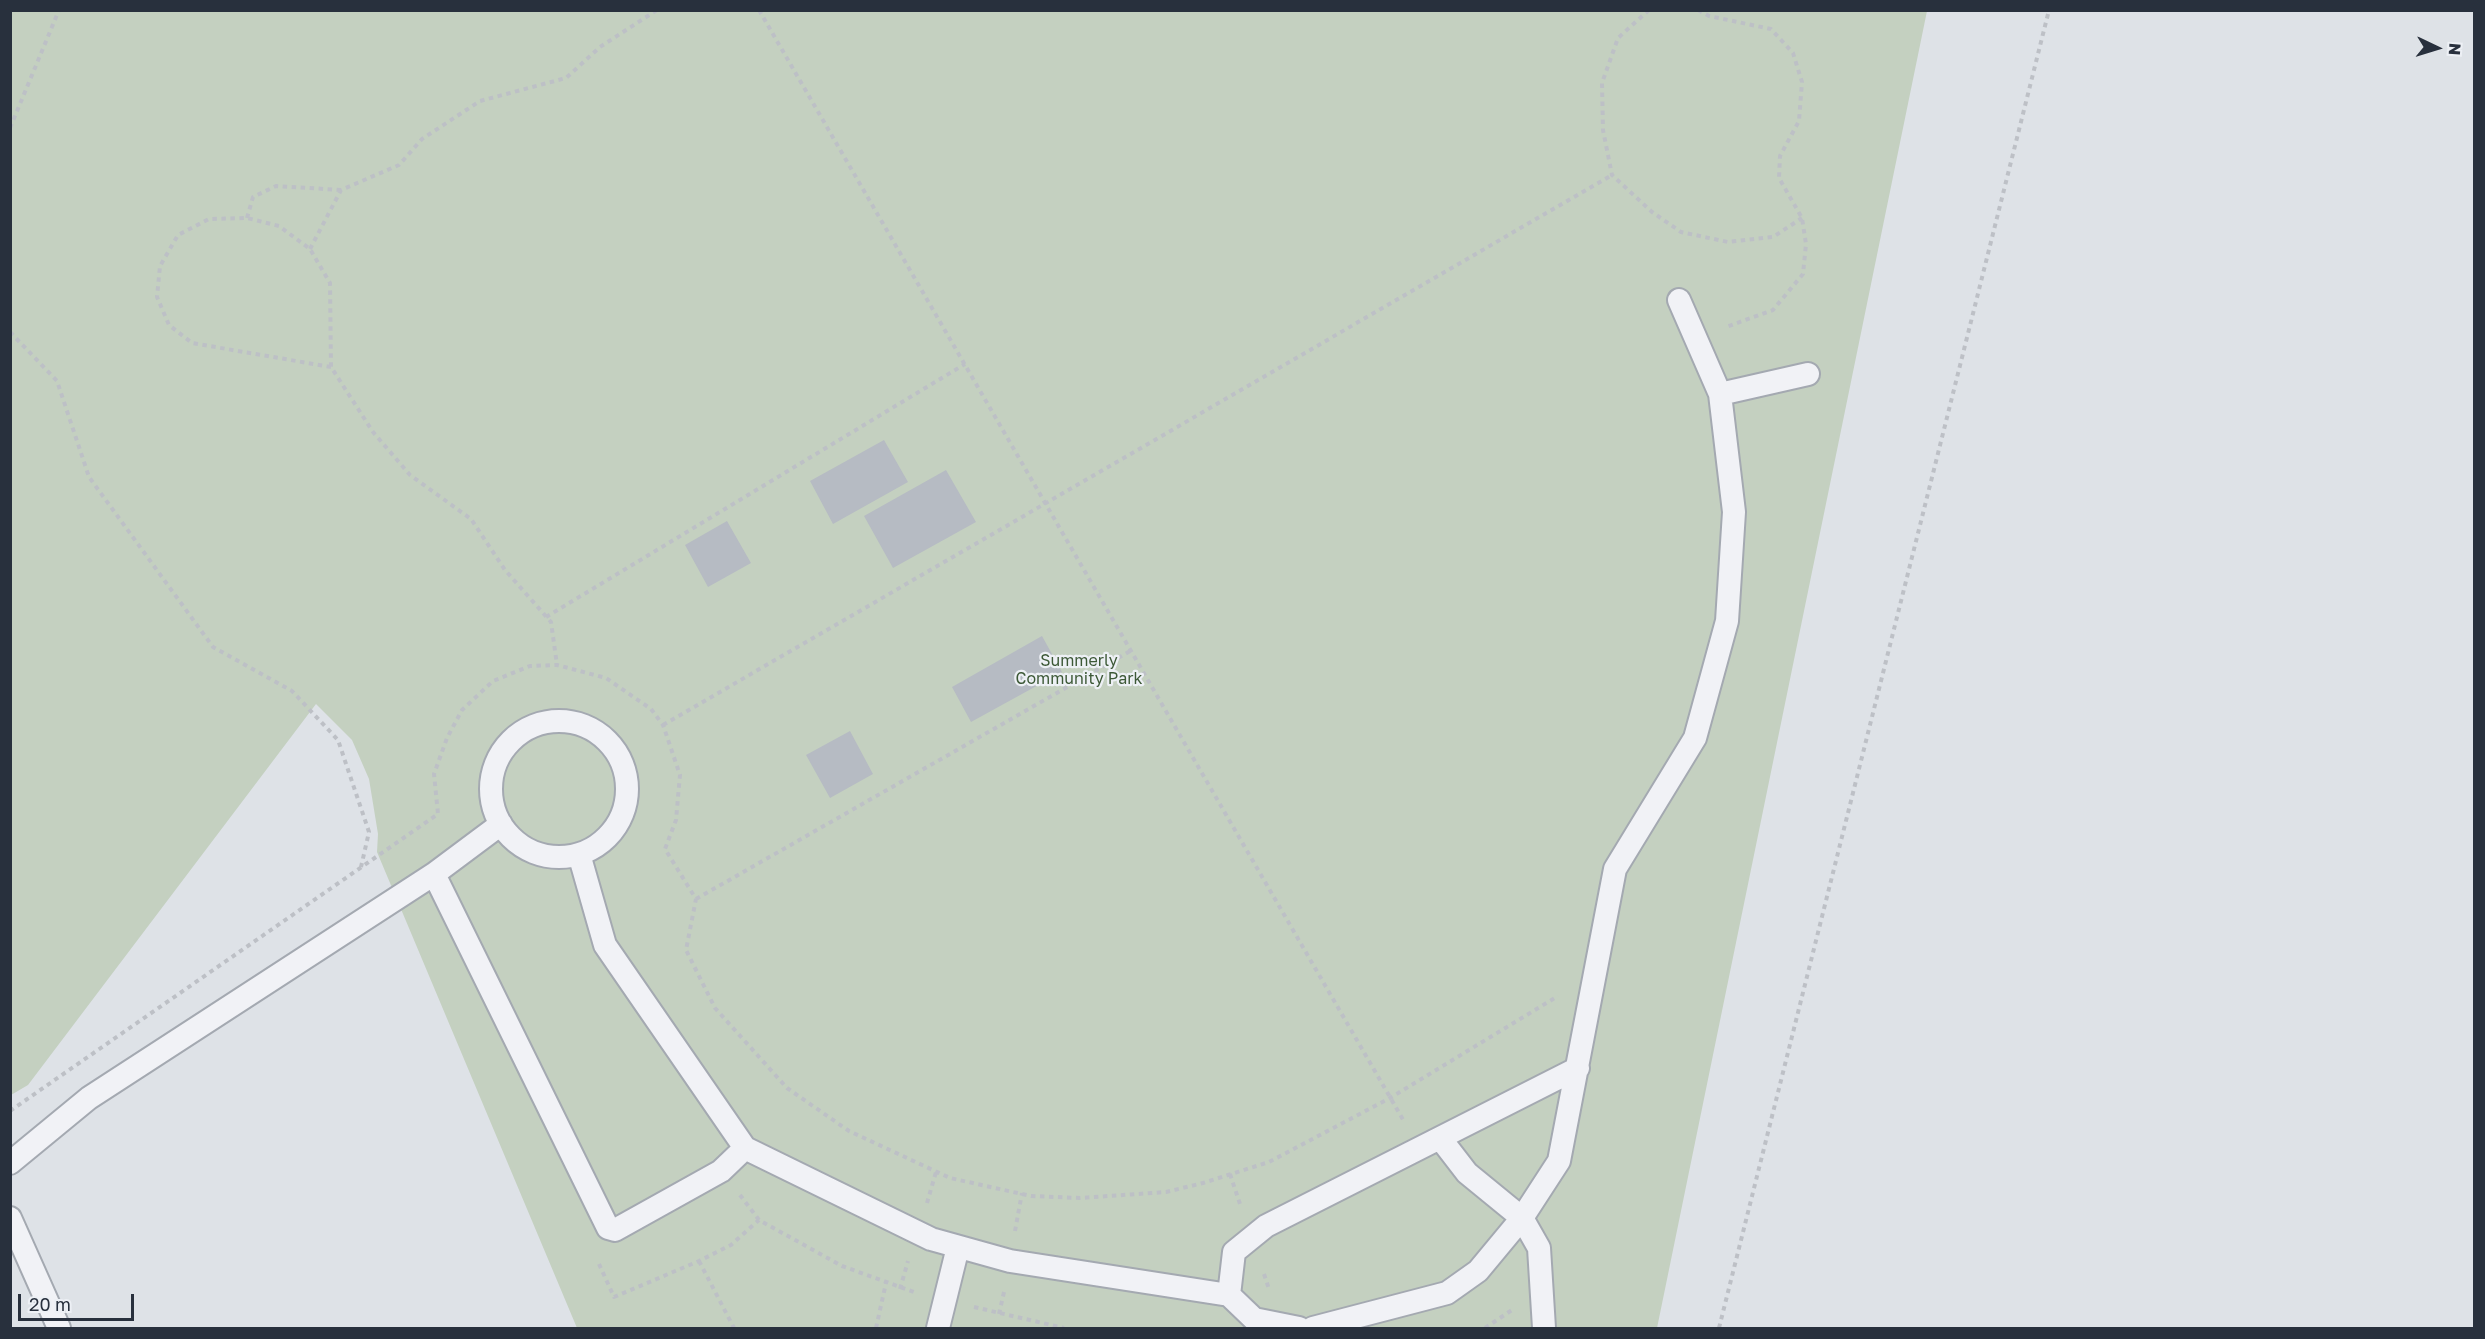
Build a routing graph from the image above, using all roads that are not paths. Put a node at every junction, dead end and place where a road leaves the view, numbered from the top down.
1 (1679, 300) dead end
2 (1808, 374) dead end
3 (1719, 394) junction
4 (501, 824) junction
5 (579, 854) junction
6 (434, 874) junction
7 (1578, 1068) junction
8 (1440, 1138) junction
9 (745, 1148) junction
10 (10, 1163) edge
11 (10, 1218) edge
12 (1522, 1218) junction
13 (958, 1247) junction
14 (1229, 1295) junction
15 (59, 1329) edge
16 (938, 1329) edge
17 (1299, 1329) edge
18 (1312, 1329) edge
19 (1544, 1329) edge

1 - 3 lane
2 - 3 lane
3 - 7 lane
4 - 5 lane
4 - 5 lane
4 - 6 lane
5 - 9 lane
6 - 9 lane
6 - 10 lane
7 - 8 lane
7 - 12 lane
8 - 12 lane
8 - 14 lane
9 - 13 lane
11 - 15 lane
12 - 18 lane
12 - 19 lane
13 - 14 lane
13 - 16 lane
14 - 17 lane

